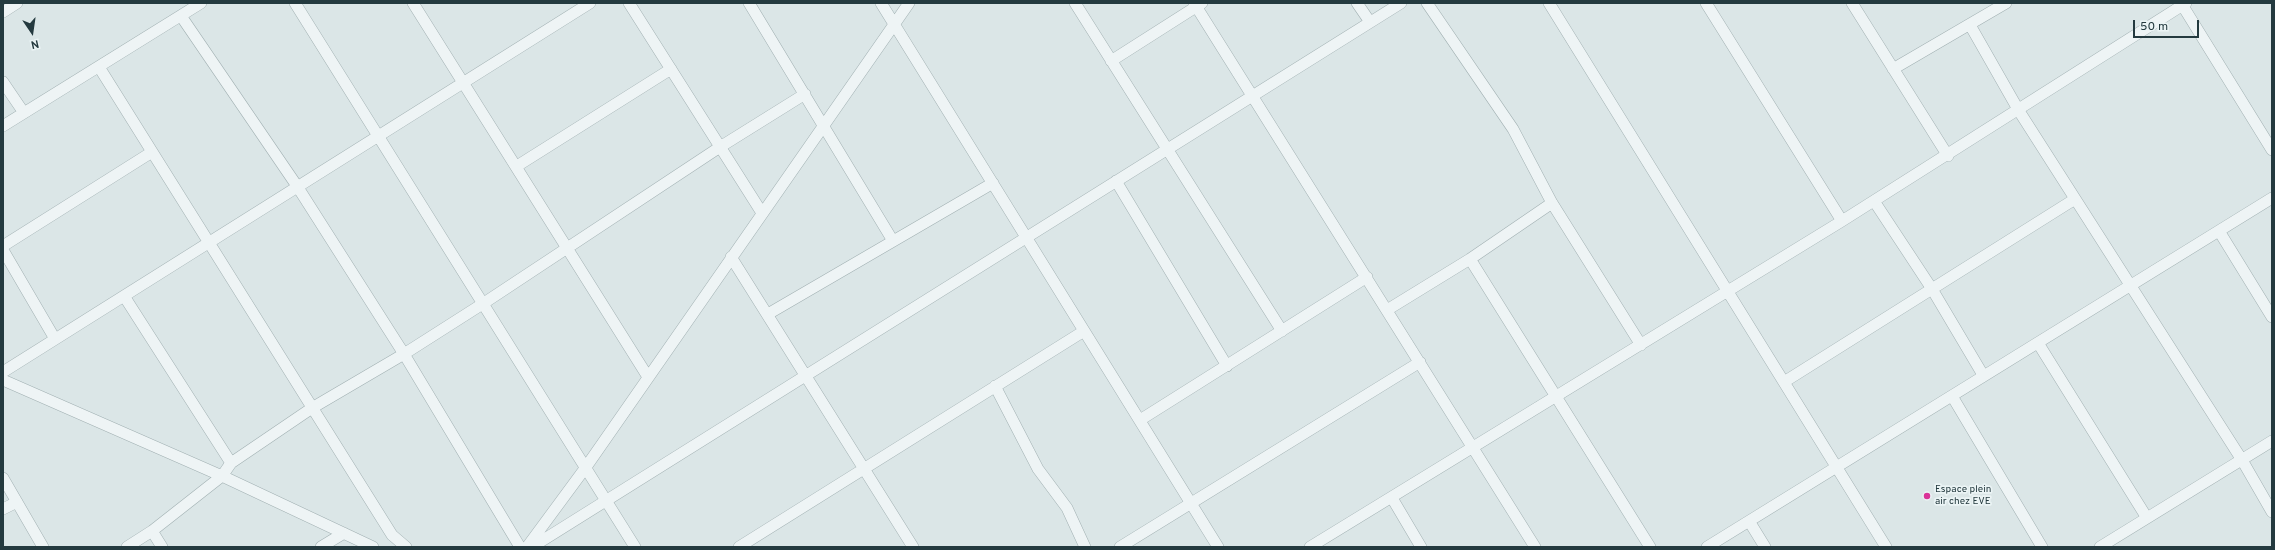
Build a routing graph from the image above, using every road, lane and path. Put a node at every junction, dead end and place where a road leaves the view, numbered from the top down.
1 (17, 3) edge
2 (200, 3) edge
3 (296, 3) edge
4 (413, 3) edge
5 (590, 3) edge
6 (629, 3) edge
7 (749, 3) edge
8 (881, 3) edge
9 (909, 3) edge
10 (1075, 3) edge
11 (1357, 3) edge
12 (1401, 3) edge
13 (1426, 3) edge
14 (1549, 3) edge
15 (1706, 3) edge
16 (1852, 3) edge
17 (2006, 3) edge
18 (1197, 4) edge
19 (2183, 4) edge
20 (3, 12) edge
21 (181, 16) junction
22 (1370, 22) junction
23 (894, 23) junction
24 (1970, 25) junction
25 (1111, 62) junction
26 (99, 67) junction
27 (671, 69) junction
28 (1893, 69) junction
29 (3, 82) edge
30 (464, 83) junction
31 (806, 94) junction
32 (1253, 95) junction
33 (2019, 111) junction
34 (24, 113) junction
35 (824, 124) junction
36 (3, 126) edge
37 (379, 135) junction
38 (720, 147) junction
39 (1167, 150) junction
40 (2272, 150) edge
41 (152, 152) junction
42 (1948, 156) junction
43 (517, 166) junction
44 (1116, 181) junction
45 (993, 183) junction
46 (297, 186) junction
47 (2272, 198) edge
48 (2075, 199) junction
49 (1874, 200) junction
50 (1552, 203) junction
51 (762, 213) junction
52 (1842, 221) junction
53 (2219, 231) junction
54 (1026, 238) junction
55 (893, 241) junction
56 (208, 243) junction
57 (3, 246) edge
58 (566, 248) junction
59 (3, 250) edge
60 (731, 257) junction
61 (1470, 259) junction
62 (1367, 277) junction
63 (2131, 286) junction
64 (1932, 289) junction
65 (1728, 292) junction
66 (124, 296) junction
67 (484, 303) junction
68 (1387, 310) junction
69 (768, 314) junction
70 (2272, 317) edge
71 (1084, 331) junction
72 (1282, 331) junction
73 (55, 339) junction
74 (2038, 343) junction
75 (1641, 345) junction
76 (404, 354) junction
77 (1420, 362) junction
78 (1227, 366) junction
79 (3, 372) edge
80 (1983, 375) junction
81 (805, 376) junction
82 (648, 377) junction
83 (3, 380) edge
84 (1784, 382) junction
85 (995, 386) junction
86 (1952, 396) junction
87 (1555, 398) junction
88 (312, 408) junction
89 (1140, 420) junction
90 (2272, 441) edge
91 (1474, 448) junction
92 (2242, 460) junction
93 (231, 463) junction
94 (586, 467) junction
95 (1836, 467) junction
96 (864, 468) junction
97 (222, 476) junction
98 (3, 478) edge
99 (1392, 498) junction
100 (606, 501) junction
101 (17, 502) junction
102 (1191, 503) junction
103 (3, 509) edge
104 (2272, 512) edge
105 (2147, 518) junction
106 (1749, 521) junction
107 (152, 531) junction
108 (344, 533) junction
109 (746, 545) edge
110 (43, 547) edge
111 (127, 547) edge
112 (162, 547) edge
113 (322, 547) edge
114 (373, 547) edge
115 (406, 547) edge
116 (520, 547) edge
117 (528, 547) edge
118 (532, 547) edge
119 (635, 547) edge
120 (913, 547) edge
121 (1085, 547) edge
122 (1120, 547) edge
123 (1218, 547) edge
124 (1310, 547) edge
125 (1421, 547) edge
126 (1535, 547) edge
127 (1650, 547) edge
128 (1707, 547) edge
129 (1765, 547) edge
130 (1886, 547) edge
131 (2042, 547) edge
132 (2100, 547) edge

1 - 20 street
2 - 21 street
3 - 37 street
4 - 30 street
5 - 30 street
6 - 27 street
7 - 31 street
8 - 23 street
9 - 23 street
10 - 25 street
11 - 22 street
12 - 22 street
13 - 50 street
14 - 65 street
15 - 52 street
16 - 28 street
17 - 24 street
18 - 25 street
18 - 32 street
19 - 33 street
19 - 40 street
21 - 26 street
21 - 46 street
22 - 32 street
23 - 35 street
23 - 45 street
24 - 28 street
24 - 33 street
25 - 39 street
26 - 34 street
26 - 41 street
27 - 38 street
27 - 43 street
28 - 42 street
29 - 34 street
30 - 37 street
30 - 43 street
31 - 35 street
31 - 38 street
32 - 39 street
32 - 62 street
33 - 42 street
33 - 48 street
34 - 36 street
35 - 51 street
35 - 55 street
37 - 46 street
37 - 67 street
38 - 51 street
38 - 58 street
39 - 44 street
39 - 72 street
41 - 56 street
41 - 57 street
42 - 49 street
43 - 58 street
44 - 54 street
44 - 78 street
45 - 54 street
45 - 55 street
46 - 56 street
46 - 76 street
47 - 53 street
48 - 63 street
48 - 64 street
49 - 52 street
49 - 64 street
50 - 61 street
50 - 75 street
51 - 60 street
52 - 65 street
53 - 63 street
53 - 70 street
54 - 71 street
54 - 81 street
55 - 69 street
56 - 66 street
56 - 88 street
58 - 67 street
58 - 82 street
59 - 73 street
60 - 69 street
60 - 82 street
61 - 68 street
61 - 87 street
62 - 68 street
62 - 72 street
63 - 74 street
63 - 92 street
64 - 80 street
64 - 84 street
65 - 75 street
65 - 84 street
66 - 73 street
66 - 93 street
67 - 76 street
67 - 94 street
68 - 77 street
69 - 81 street
71 - 85 street
71 - 89 street
72 - 78 street
73 - 79 street
74 - 80 street
74 - 105 street
75 - 87 street
76 - 88 street
76 - 116 street
77 - 91 street
77 - 102 street
78 - 89 street
80 - 86 street
81 - 96 street
81 - 100 street
82 - 94 street
83 - 97 street
84 - 95 street
85 - 96 street
85 - 121 street
86 - 95 street
86 - 131 street
87 - 91 street
87 - 127 street
88 - 93 street
88 - 115 street
89 - 102 street
90 - 92 street
91 - 99 street
91 - 126 street
92 - 104 street
92 - 105 street
93 - 97 street
94 - 100 street
94 - 117 street
95 - 106 street
95 - 130 street
96 - 109 street
96 - 120 street
97 - 107 street
97 - 108 street
98 - 101 street
99 - 124 street
99 - 125 street
100 - 118 street
100 - 119 street
101 - 103 street
101 - 110 street
102 - 122 street
102 - 123 street
105 - 132 street
106 - 128 street
106 - 129 street
107 - 111 street
107 - 112 street
108 - 113 street
108 - 114 street

